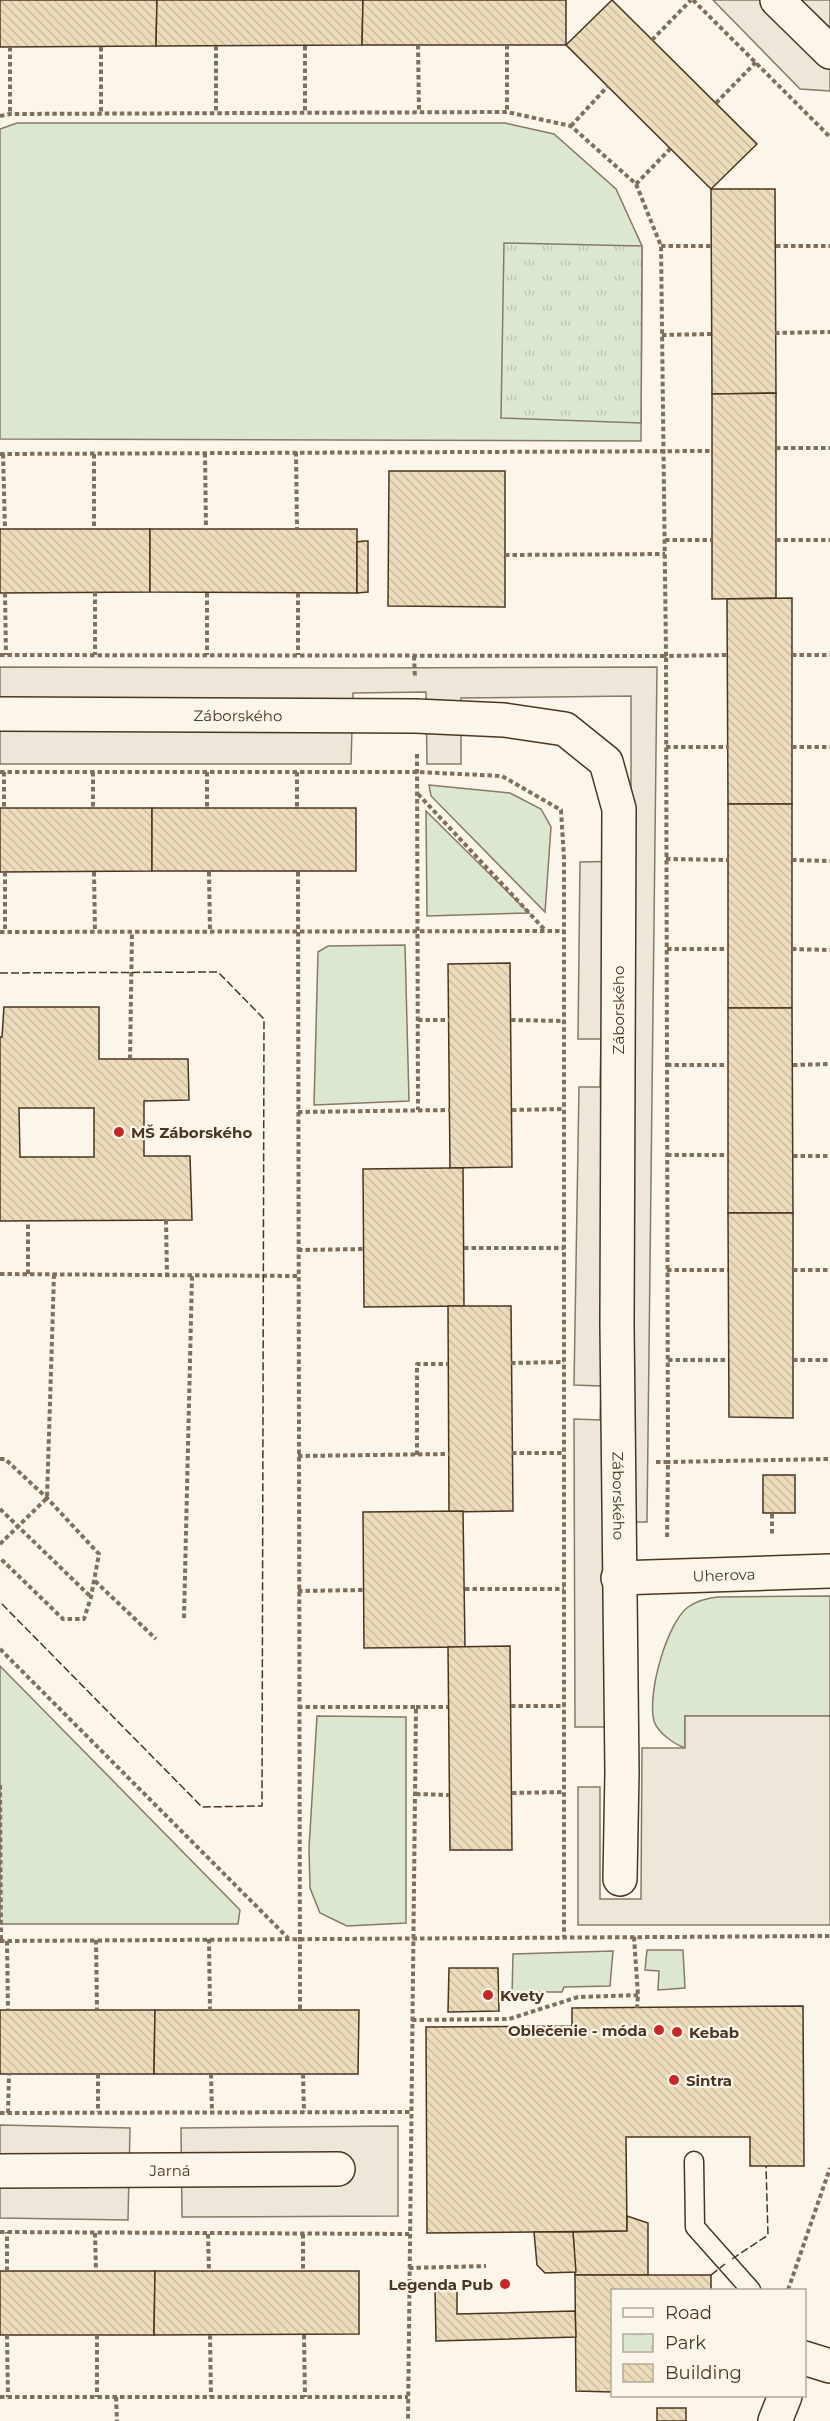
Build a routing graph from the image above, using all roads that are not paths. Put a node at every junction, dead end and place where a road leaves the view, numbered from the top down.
1 (777, 0) edge
2 (830, 52) edge
3 (0, 714) edge
4 (830, 1570) edge
5 (618, 1578) junction
6 (620, 1879) dead end
7 (694, 2161) dead end
8 (338, 2169) dead end
9 (0, 2171) edge
10 (750, 2289) edge
11 (806, 2359) edge
12 (830, 2366) edge
13 (785, 2397) edge
14 (775, 2421) edge

1 - 2 street
3 - 5 street, Záborského
4 - 5 street, Uherova
5 - 6 street, Záborského
7 - 10 lane
8 - 9 street, Jarná
11 - 12 street
13 - 14 street

